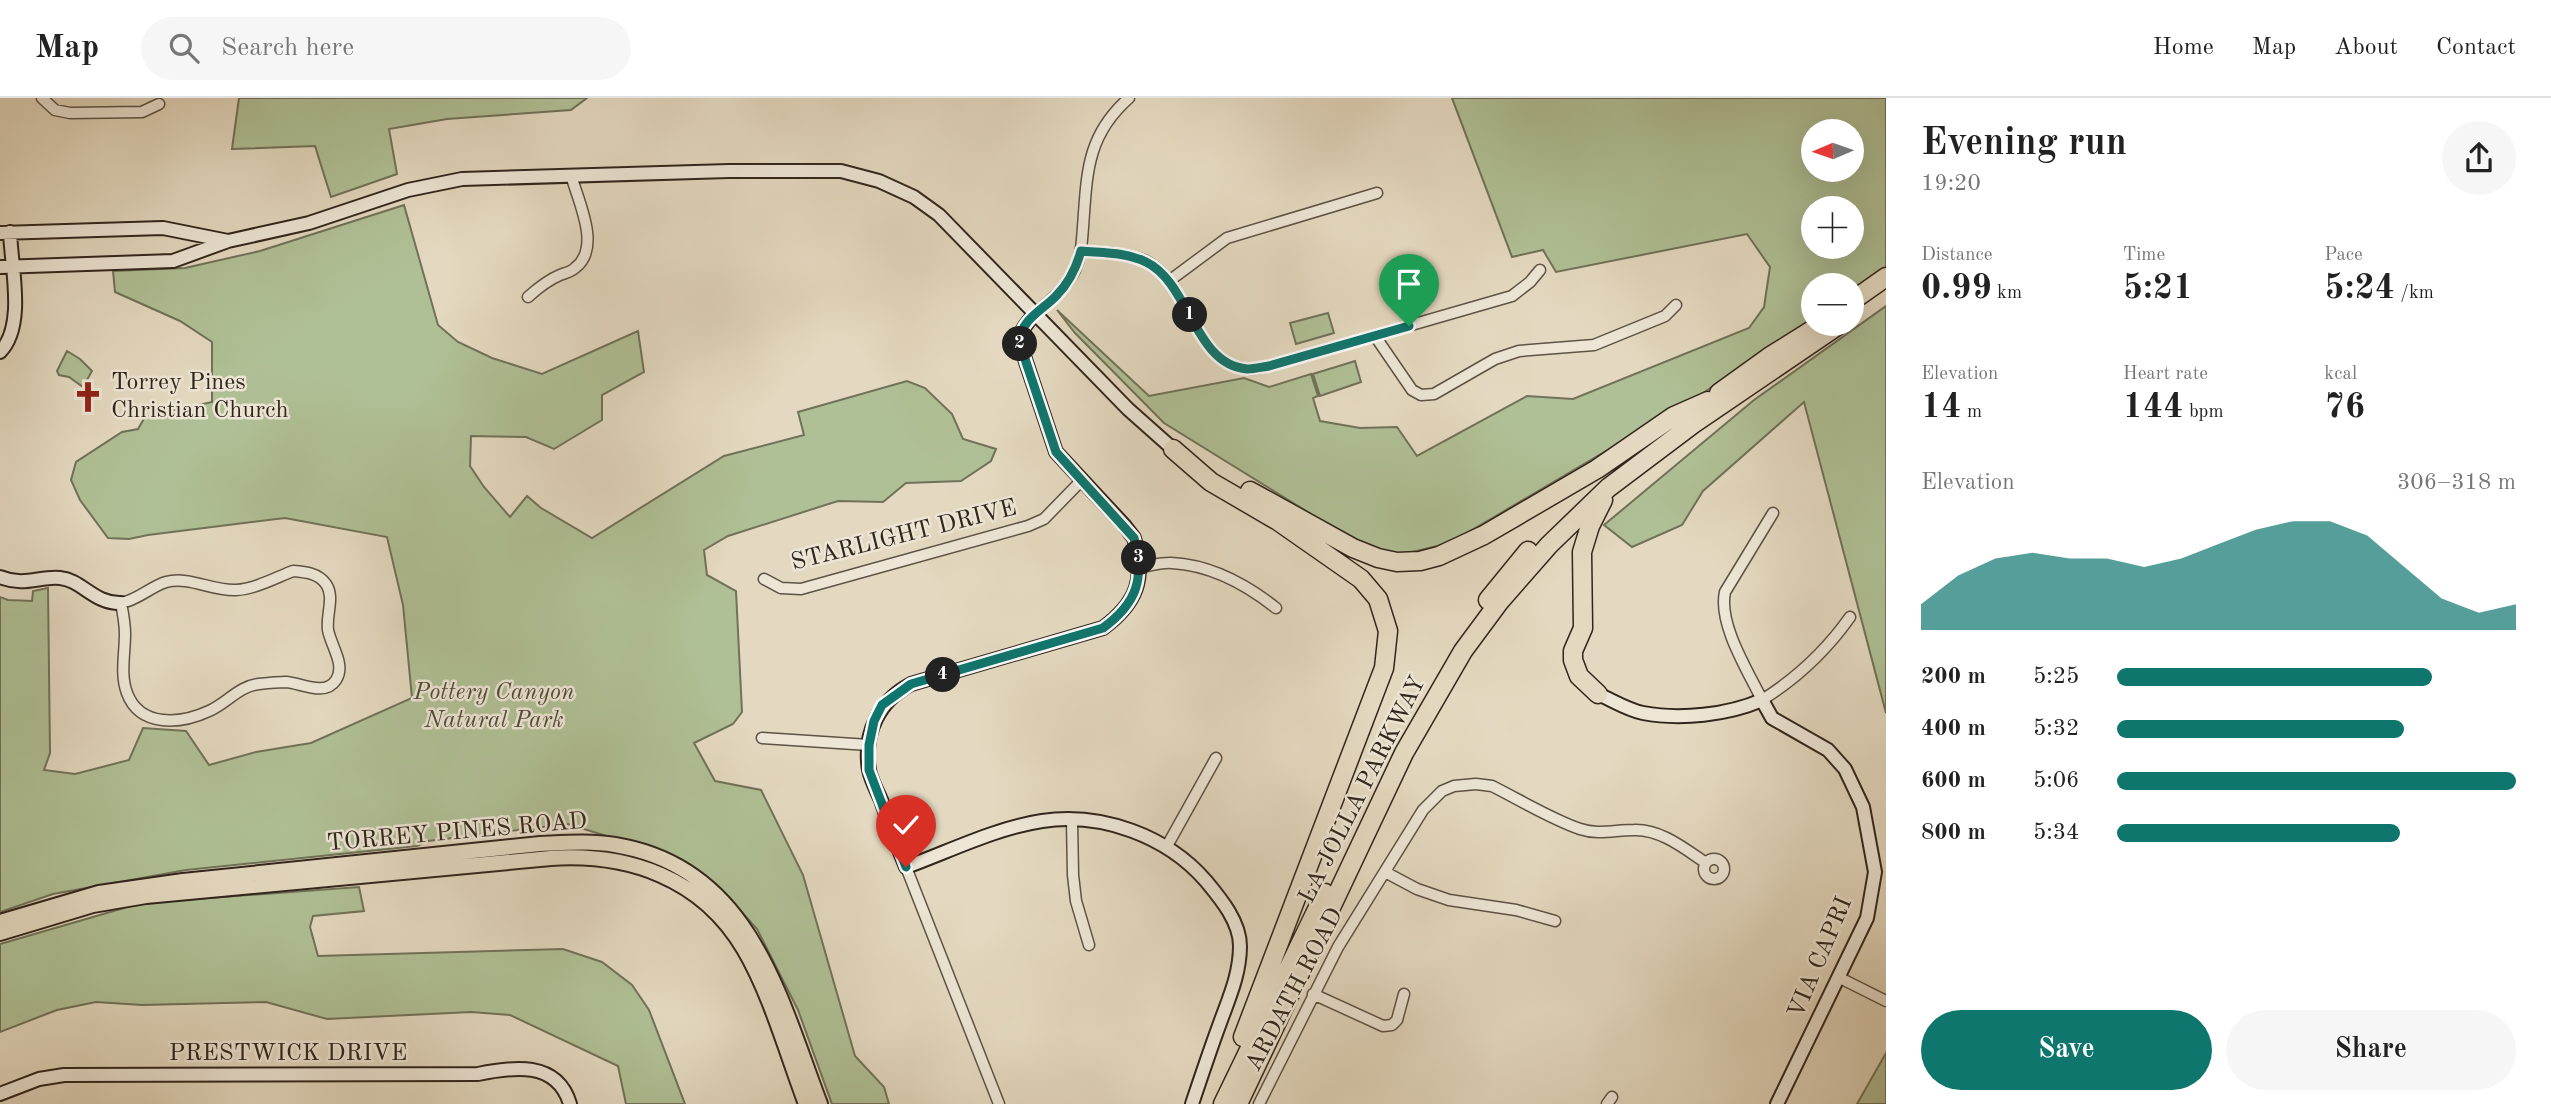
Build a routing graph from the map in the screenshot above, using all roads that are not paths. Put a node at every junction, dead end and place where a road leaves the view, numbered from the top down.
1 (42, 98) edge
2 (1129, 98) edge
3 (159, 104) dead end
4 (571, 175) junction
5 (1377, 193) dead end
6 (5, 232) edge
7 (228, 241) junction
8 (1081, 251) junction
9 (6, 267) edge
10 (1540, 270) dead end
11 (1886, 277) edge
12 (1170, 281) junction
13 (1886, 292) edge
14 (1864, 293) edge
15 (528, 296) dead end
16 (1676, 305) dead end
17 (1864, 308) edge
18 (1035, 314) junction
19 (1375, 336) junction
20 (1803, 336) edge
21 (1823, 336) edge
22 (0, 352) edge
23 (1708, 401) junction
24 (1173, 449) junction
25 (1082, 481) junction
26 (1608, 488) junction
27 (1773, 513) dead end
28 (1140, 567) junction
29 (0, 578) edge
30 (764, 579) dead end
31 (121, 603) junction
32 (1276, 608) dead end
33 (1850, 617) dead end
34 (1598, 694) joint
35 (1762, 700) junction
36 (762, 738) dead end
37 (869, 745) junction
38 (1216, 758) dead end
39 (1072, 821) junction
40 (1167, 846) junction
41 (1706, 863) dead end
42 (906, 867) junction
43 (1385, 872) junction
44 (1555, 921) dead end
45 (0, 922) edge
46 (0, 933) edge
47 (1089, 946) dead end
48 (1838, 977) junction
49 (1313, 994) junction
50 (1404, 994) dead end
51 (1886, 1001) edge
52 (0, 1094) edge
53 (569, 1100) edge
54 (806, 1104) edge
55 (820, 1104) edge
56 (999, 1104) edge
57 (1192, 1104) edge
58 (1216, 1104) edge
59 (1223, 1104) edge
60 (1238, 1104) edge
61 (1259, 1104) edge
62 (1777, 1104) edge

1 - 3 street
2 - 8 street
4 - 7 street
4 - 15 street
4 - 18 street
5 - 12 street
6 - 7 street
6 - 9 street
7 - 9 street
8 - 12 street
8 - 18 street
9 - 22 street
10 - 19 street
11 - 14 highway
12 - 19 street
13 - 17 highway
16 - 19 street
18 - 24 street
18 - 25 street
20 - 23 highway, LA JOLLA PARKWAY
21 - 26 highway, LA JOLLA PARKWAY
23 - 24 highway
23 - 59 highway, LA JOLLA PARKWAY
24 - 58 highway
25 - 28 street
25 - 30 street, STARLIGHT DRIVE
26 - 34 highway
26 - 60 highway, LA JOLLA PARKWAY
27 - 35 street, VIA CAPRI
28 - 32 street
28 - 37 street
29 - 31 street
31 - 31 street
33 - 35 street
34 - 35 street
35 - 48 street, VIA CAPRI
36 - 37 street
37 - 42 street
38 - 40 street
39 - 40 street
39 - 42 street
39 - 47 street
40 - 57 street
41 - 43 street, ARDATH ROAD
42 - 56 street
43 - 44 street
43 - 49 street, ARDATH ROAD
45 - 55 main road, TORREY PINES ROAD
46 - 54 main road, TORREY PINES ROAD
48 - 51 street
48 - 62 street, VIA CAPRI
49 - 50 street
49 - 61 street, ARDATH ROAD
52 - 53 street, PRESTWICK DRIVE

